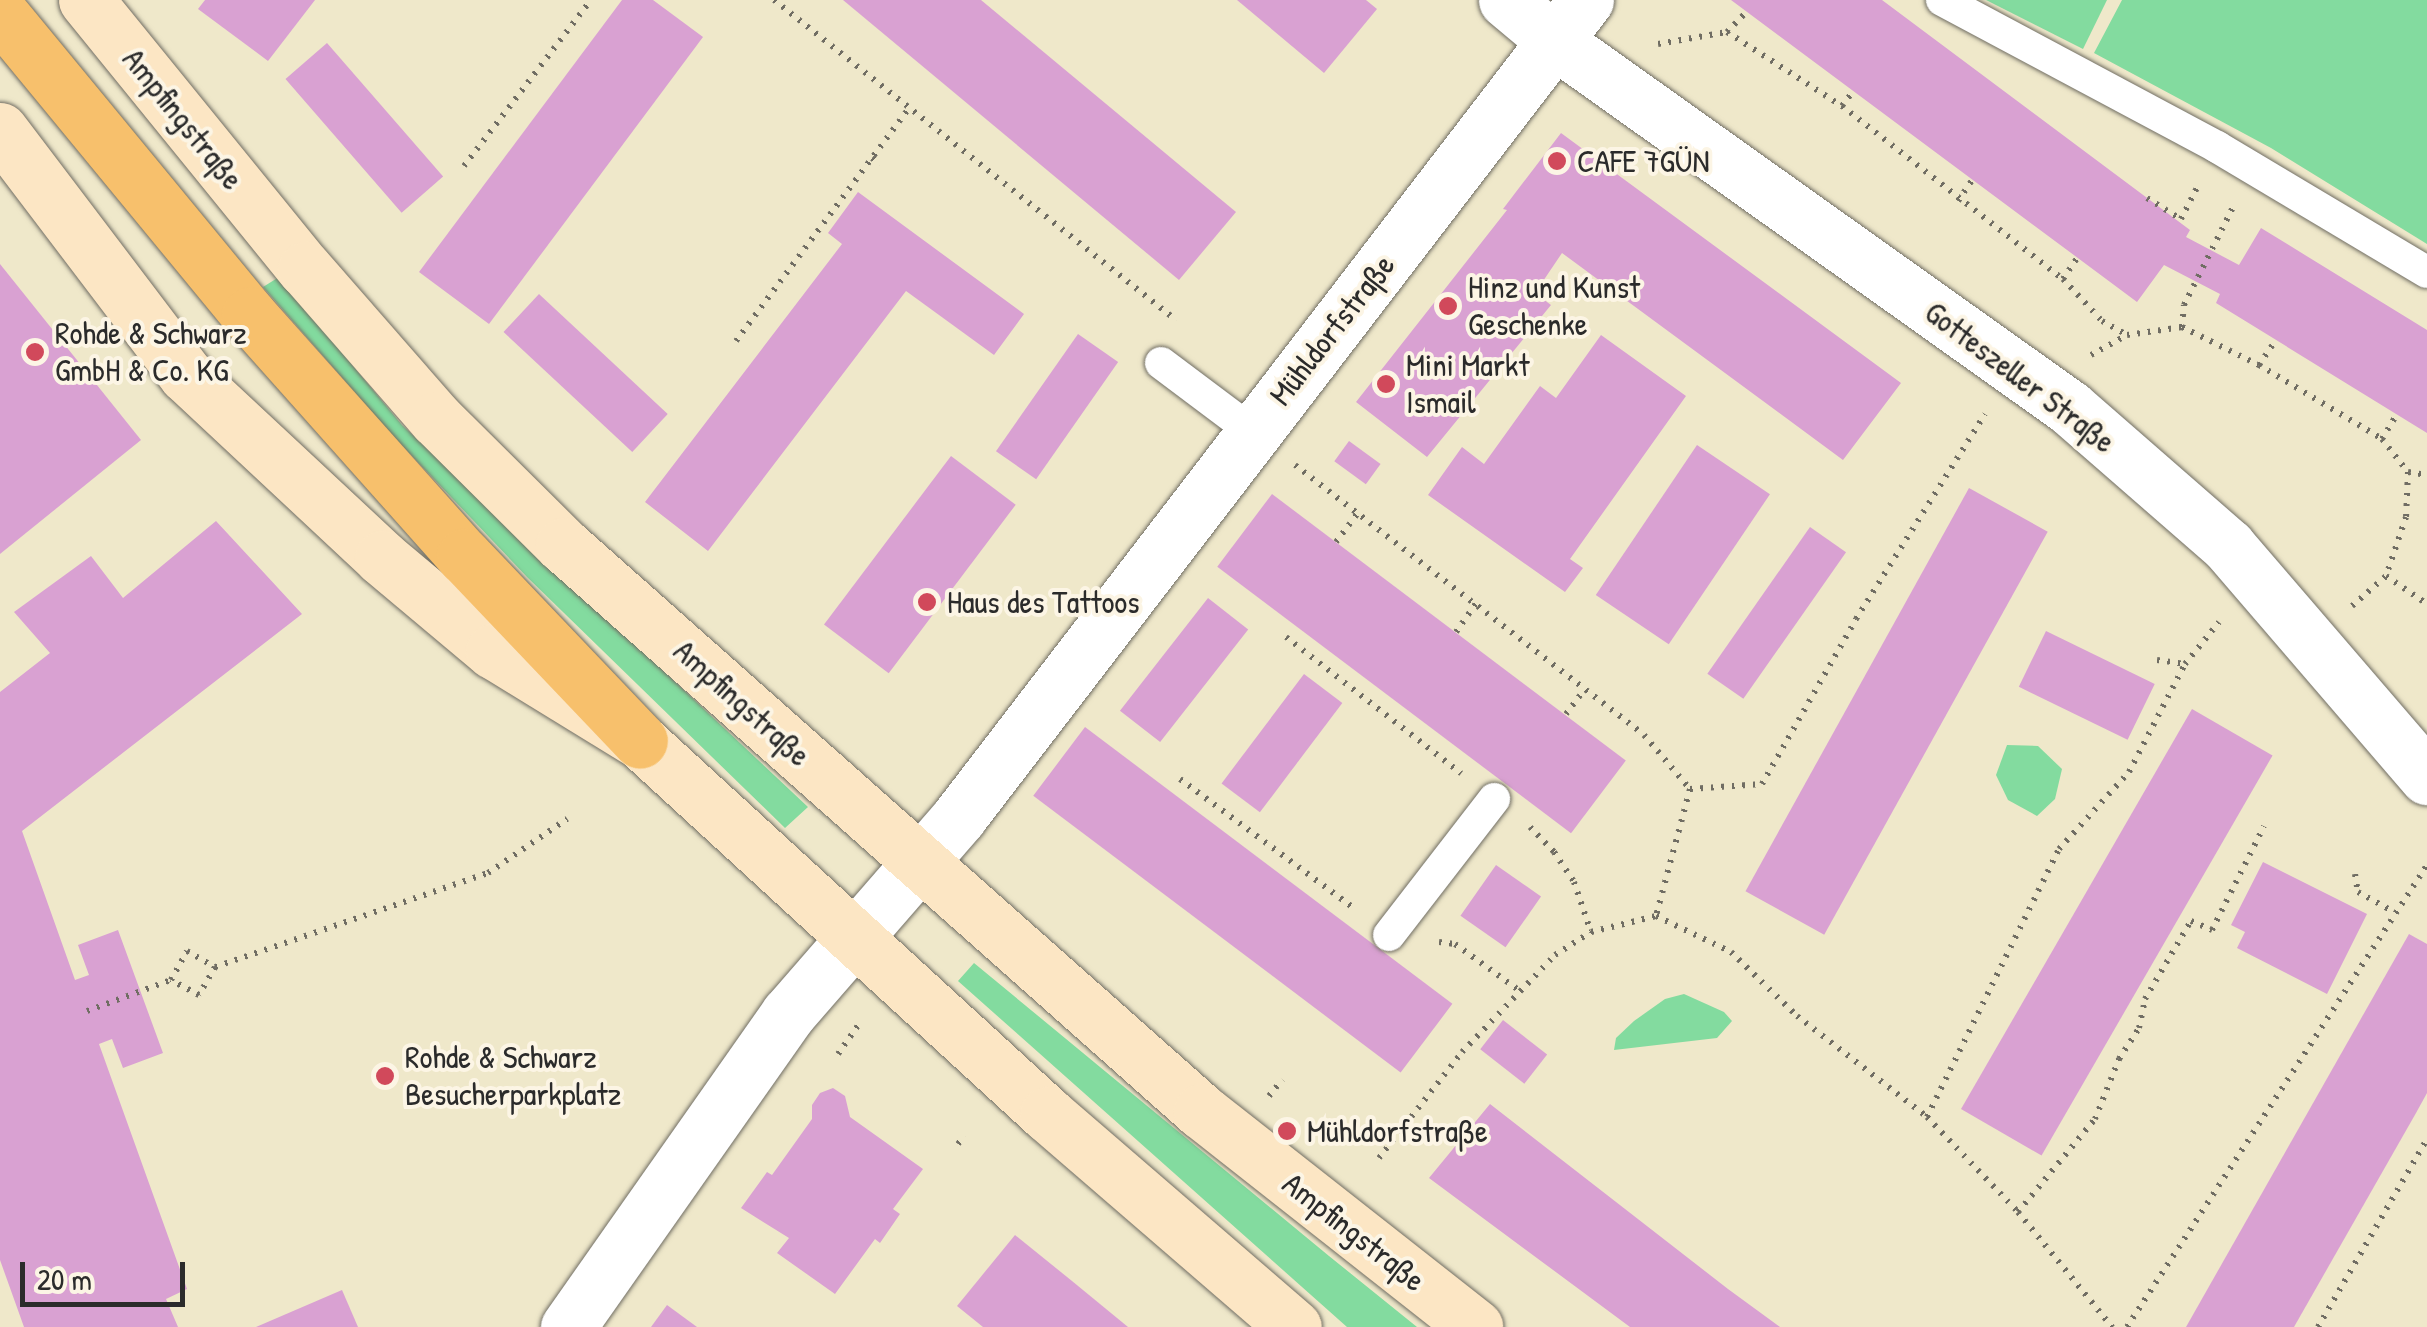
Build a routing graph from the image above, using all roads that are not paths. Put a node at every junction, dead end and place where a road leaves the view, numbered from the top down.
1 (86, 0) edge
2 (1506, 0) edge
3 (1942, 0) edge
4 (0, 13) edge
5 (1571, 21) edge
6 (0, 130) edge
7 (2427, 272) edge
8 (1162, 364) dead end
9 (1253, 432) junction
10 (640, 741) junction
11 (2427, 777) edge
12 (1494, 799) dead end
13 (919, 860) junction
14 (1389, 934) road end
15 (854, 935) junction
16 (568, 1327) edge
17 (1294, 1327) edge
18 (1475, 1327) edge

1 - 13 main road, Ampfingstraße
2 - 5 street, Gotteszeller Straße
3 - 7 lane
4 - 10 highway
5 - 9 street, Mühldorfstraße
5 - 11 street, Gotteszeller Straße
6 - 10 main road
8 - 9 lane
9 - 13 street, Mühldorfstraße
10 - 15 main road
12 - 14 lane
13 - 15 street, Mühldorfstraße
13 - 18 main road, Ampfingstraße
15 - 16 street, Mühldorfstraße
15 - 17 main road

